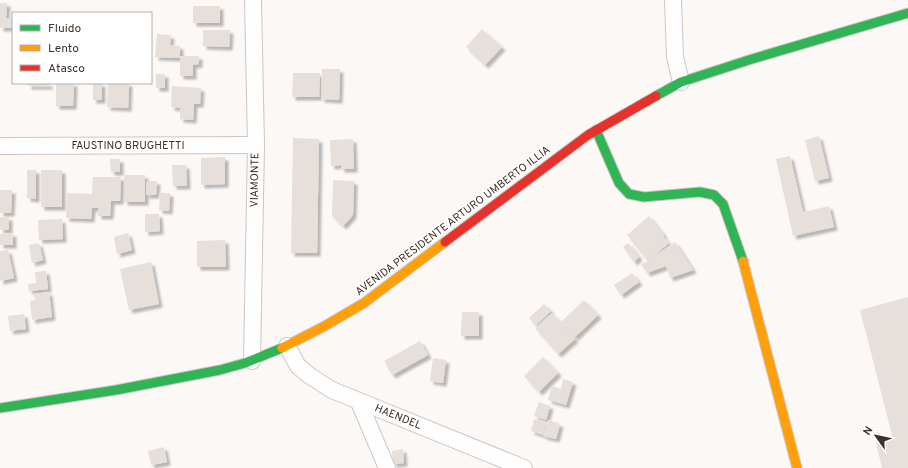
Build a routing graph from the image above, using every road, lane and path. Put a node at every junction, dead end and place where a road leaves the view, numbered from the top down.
1 (253, 0) edge
2 (673, 0) edge
3 (908, 13) edge
4 (681, 82) junction
5 (596, 130) junction
6 (256, 145) junction
7 (0, 146) edge
8 (287, 346) junction
9 (252, 361) junction
10 (359, 402) junction
11 (0, 408) edge
12 (387, 468) edge
13 (524, 468) edge
14 (797, 468) edge

1 - 6 street, VIAMONTE
2 - 4 street
3 - 4 main road, AVENIDA PRESIDENTE ARTURO UMBERTO ILLIA
4 - 5 main road, AVENIDA PRESIDENTE ARTURO UMBERTO ILLIA
5 - 8 main road, AVENIDA PRESIDENTE ARTURO UMBERTO ILLIA
5 - 14 main road
6 - 7 street, FAUSTINO BRUGHETTI
6 - 9 street, VIAMONTE
8 - 9 main road, AVENIDA PRESIDENTE ARTURO UMBERTO ILLIA
8 - 10 street, HAENDEL
9 - 11 main road, AVENIDA PRESIDENTE ARTURO UMBERTO ILLIA
10 - 12 street
10 - 13 street, HAENDEL

